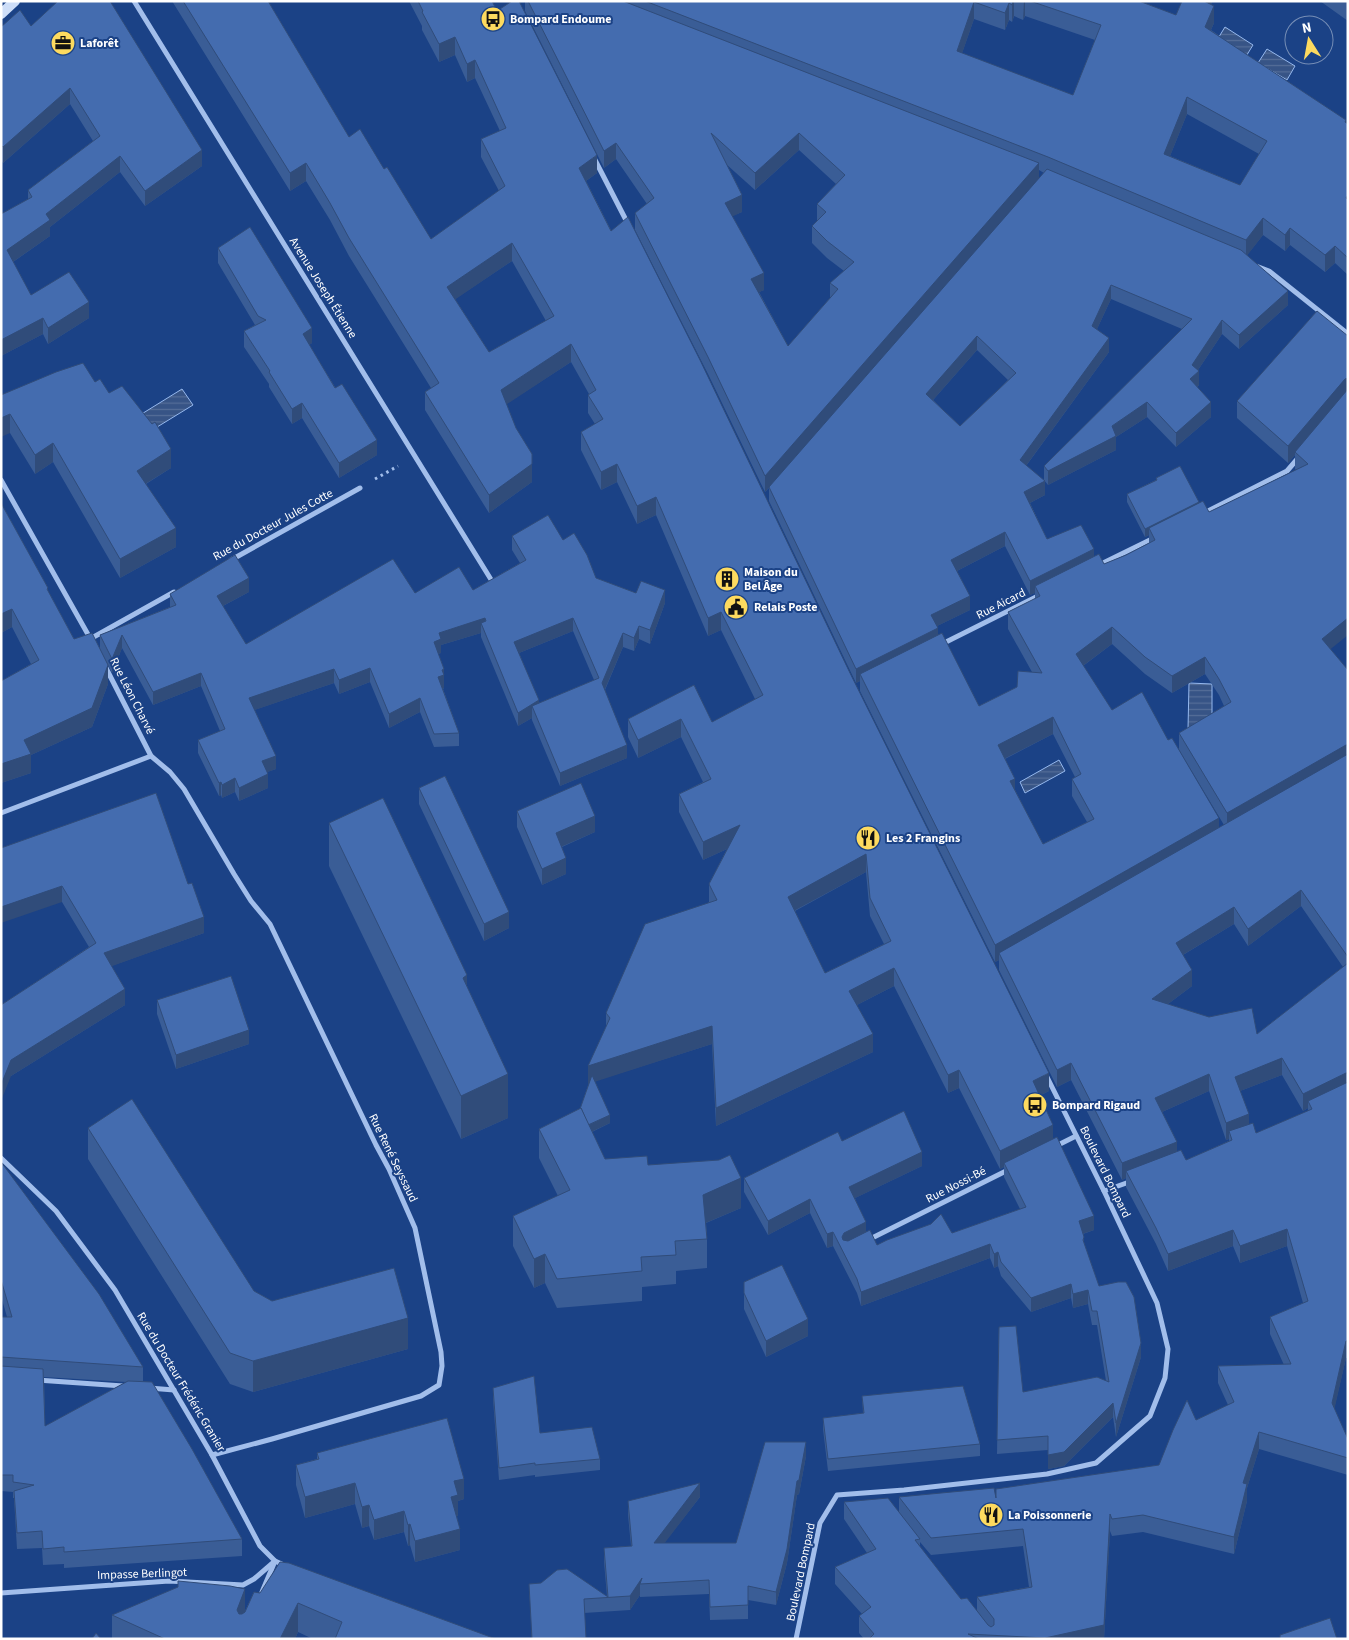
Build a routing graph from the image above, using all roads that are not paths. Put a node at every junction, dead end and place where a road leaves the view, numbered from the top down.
1 (16, 1) edge
2 (134, 1) edge
3 (1, 14) edge
4 (590, 149) edge
5 (630, 229) edge
6 (1251, 264) edge
7 (1348, 334) edge
8 (1305, 450) edge
9 (1, 480) edge
10 (360, 488) road end
11 (1199, 515) edge
12 (1163, 533) edge
13 (228, 562) edge
14 (1092, 569) edge
15 (495, 586) edge
16 (176, 590) edge
17 (1048, 591) edge
18 (90, 639) junction
19 (95, 647) edge
20 (933, 648) edge
21 (104, 664) edge
22 (152, 756) junction
23 (1, 812) edge
24 (1045, 1072) edge
25 (1076, 1136) junction
26 (1049, 1150) edge
27 (1, 1158) edge
28 (1014, 1167) edge
29 (1140, 1178) edge
30 (1104, 1191) junction
31 (864, 1242) edge
32 (30, 1380) edge
33 (126, 1387) edge
34 (145, 1388) edge
35 (174, 1390) junction
36 (212, 1455) junction
37 (876, 1492) junction
38 (882, 1500) edge
39 (275, 1561) junction
40 (294, 1569) edge
41 (1, 1593) edge
42 (260, 1596) edge
43 (796, 1639) edge

1 - 3 street
2 - 15 street, Avenue Joseph Étienne
4 - 5 street
6 - 7 street
8 - 11 street
9 - 18 street, Rue Léon Charvé
10 - 13 street, Rue du Docteur Jules Cotte
12 - 14 street
16 - 18 street
17 - 20 street, Rue Aicard
18 - 19 street, Rue Léon Charvé
21 - 22 street, Rue Léon Charvé
22 - 23 street
22 - 36 street, Rue René Seyssaud
24 - 25 street, Boulevard Bompard
25 - 26 street
25 - 30 street, Boulevard Bompard
27 - 35 street, Rue du Docteur Frédéric Granier
28 - 31 street, Rue Nossi-Bé
29 - 30 street
30 - 37 street, Boulevard Bompard
32 - 33 street
34 - 35 street
35 - 36 street, Rue du Docteur Frédéric Granier
36 - 39 street, Rue du Docteur Frédéric Granier
37 - 38 street
37 - 43 street, Boulevard Bompard
39 - 40 street
39 - 41 street, Impasse Berlingot
39 - 42 street

